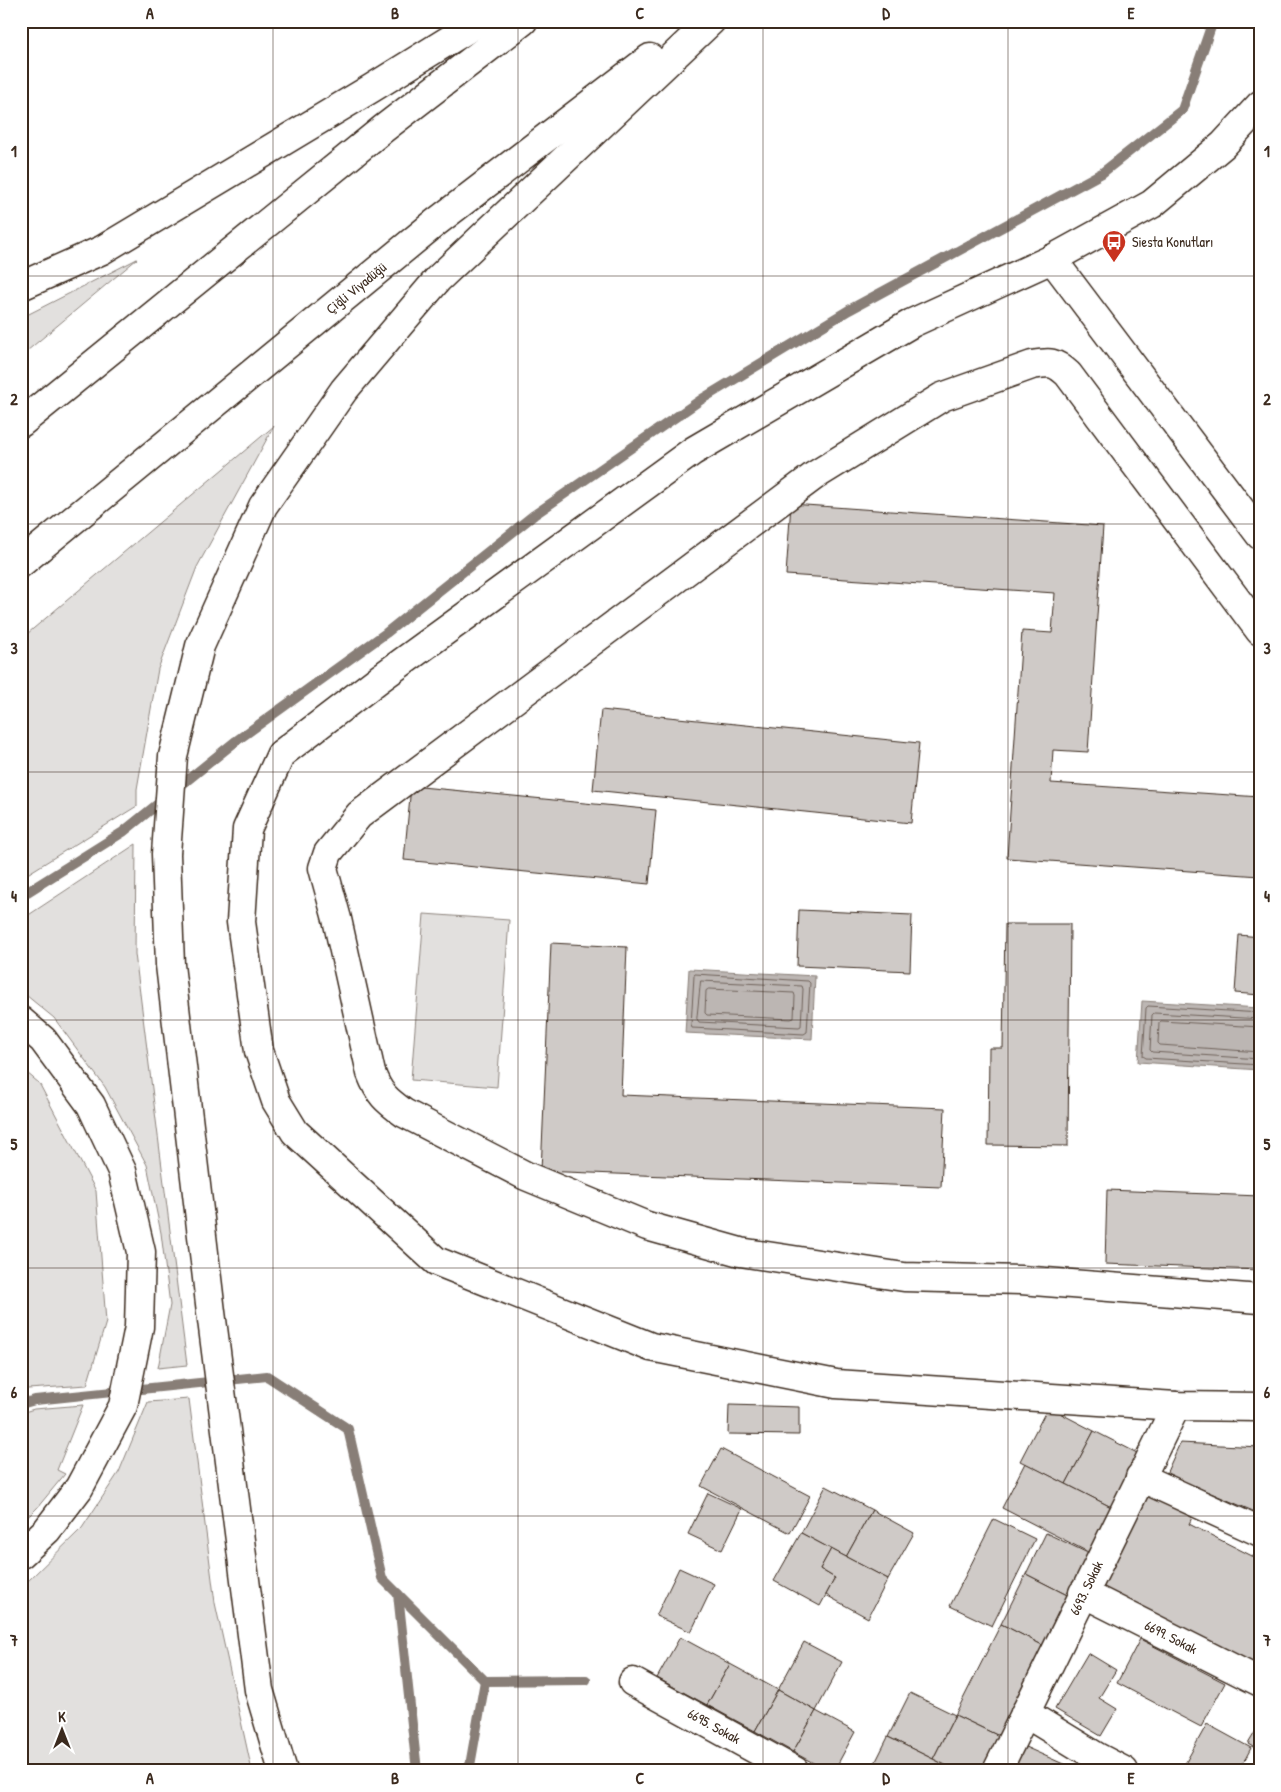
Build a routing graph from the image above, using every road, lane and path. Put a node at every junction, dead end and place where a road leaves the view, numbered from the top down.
1 (480, 21) edge
2 (523, 21) edge
3 (698, 21) edge
4 (711, 21) edge
5 (1260, 105) edge
6 (1052, 259) junction
7 (21, 286) edge
8 (21, 423) edge
9 (1260, 535) edge
10 (21, 563) edge
11 (1260, 631) edge
12 (21, 1021) edge
13 (1260, 1299) edge
14 (1176, 1406) junction
15 (1260, 1407) edge
16 (1140, 1477) junction
17 (1260, 1532) edge
18 (21, 1554) edge
19 (1083, 1593) junction
20 (633, 1682) dead end
21 (1260, 1682) edge
22 (1025, 1713) junction
23 (283, 1771) edge
24 (795, 1771) edge
25 (997, 1771) edge
26 (1124, 1771) edge

1 - 7 main road
2 - 8 main road
3 - 10 main road, Çiğli Viyadüğü
4 - 23 main road
5 - 6 main road
6 - 9 main road
6 - 14 main road
11 - 13 main road
12 - 18 main road
14 - 15 main road
14 - 16 main road, 6693. Sokak
16 - 17 main road
16 - 19 main road, 6693. Sokak
19 - 21 main road, 6699. Sokak
19 - 22 main road, 6693. Sokak
20 - 24 main road, 6695. Sokak
22 - 25 main road, 6693. Sokak
22 - 26 main road

